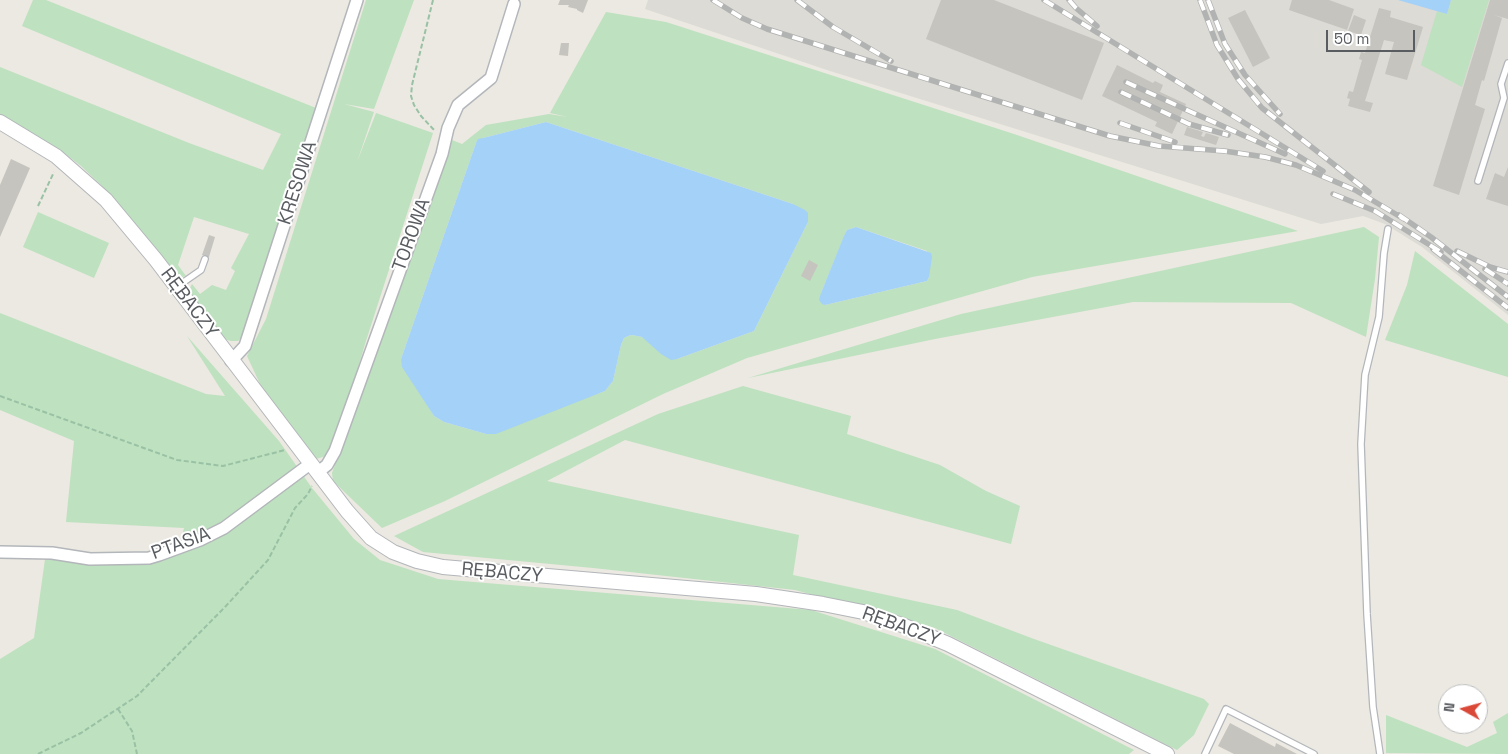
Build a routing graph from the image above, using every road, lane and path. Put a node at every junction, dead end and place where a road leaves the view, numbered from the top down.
1 (357, 0) edge
2 (433, 0) edge
3 (514, 4) dead end
4 (1508, 63) edge
5 (1506, 98) edge
6 (2, 126) edge
7 (445, 139) junction
8 (56, 165) dead end
9 (1478, 181) dead end
10 (38, 206) dead end
11 (1388, 230) dead end
12 (205, 259) dead end
13 (176, 287) junction
14 (231, 361) junction
15 (0, 396) edge
16 (297, 446) junction
17 (314, 473) junction
18 (0, 552) edge
19 (118, 709) junction
20 (38, 754) edge
21 (137, 754) edge
22 (1167, 754) edge
23 (1205, 754) edge
24 (1314, 754) edge
25 (1380, 754) edge

1 - 14 street, KRESOWA
2 - 7 path
3 - 7 street, TOROWA
4 - 5 lane
5 - 9 lane
6 - 13 street, RĘBACZY
7 - 17 street, TOROWA
8 - 10 path
11 - 25 lane
12 - 13 lane
13 - 14 street, RĘBACZY
14 - 16 street, RĘBACZY
15 - 16 path
16 - 17 street, RĘBACZY
17 - 18 street, PTASIA
17 - 19 path
17 - 22 street, RĘBACZY
19 - 20 path
19 - 21 path
23 - 24 lane

